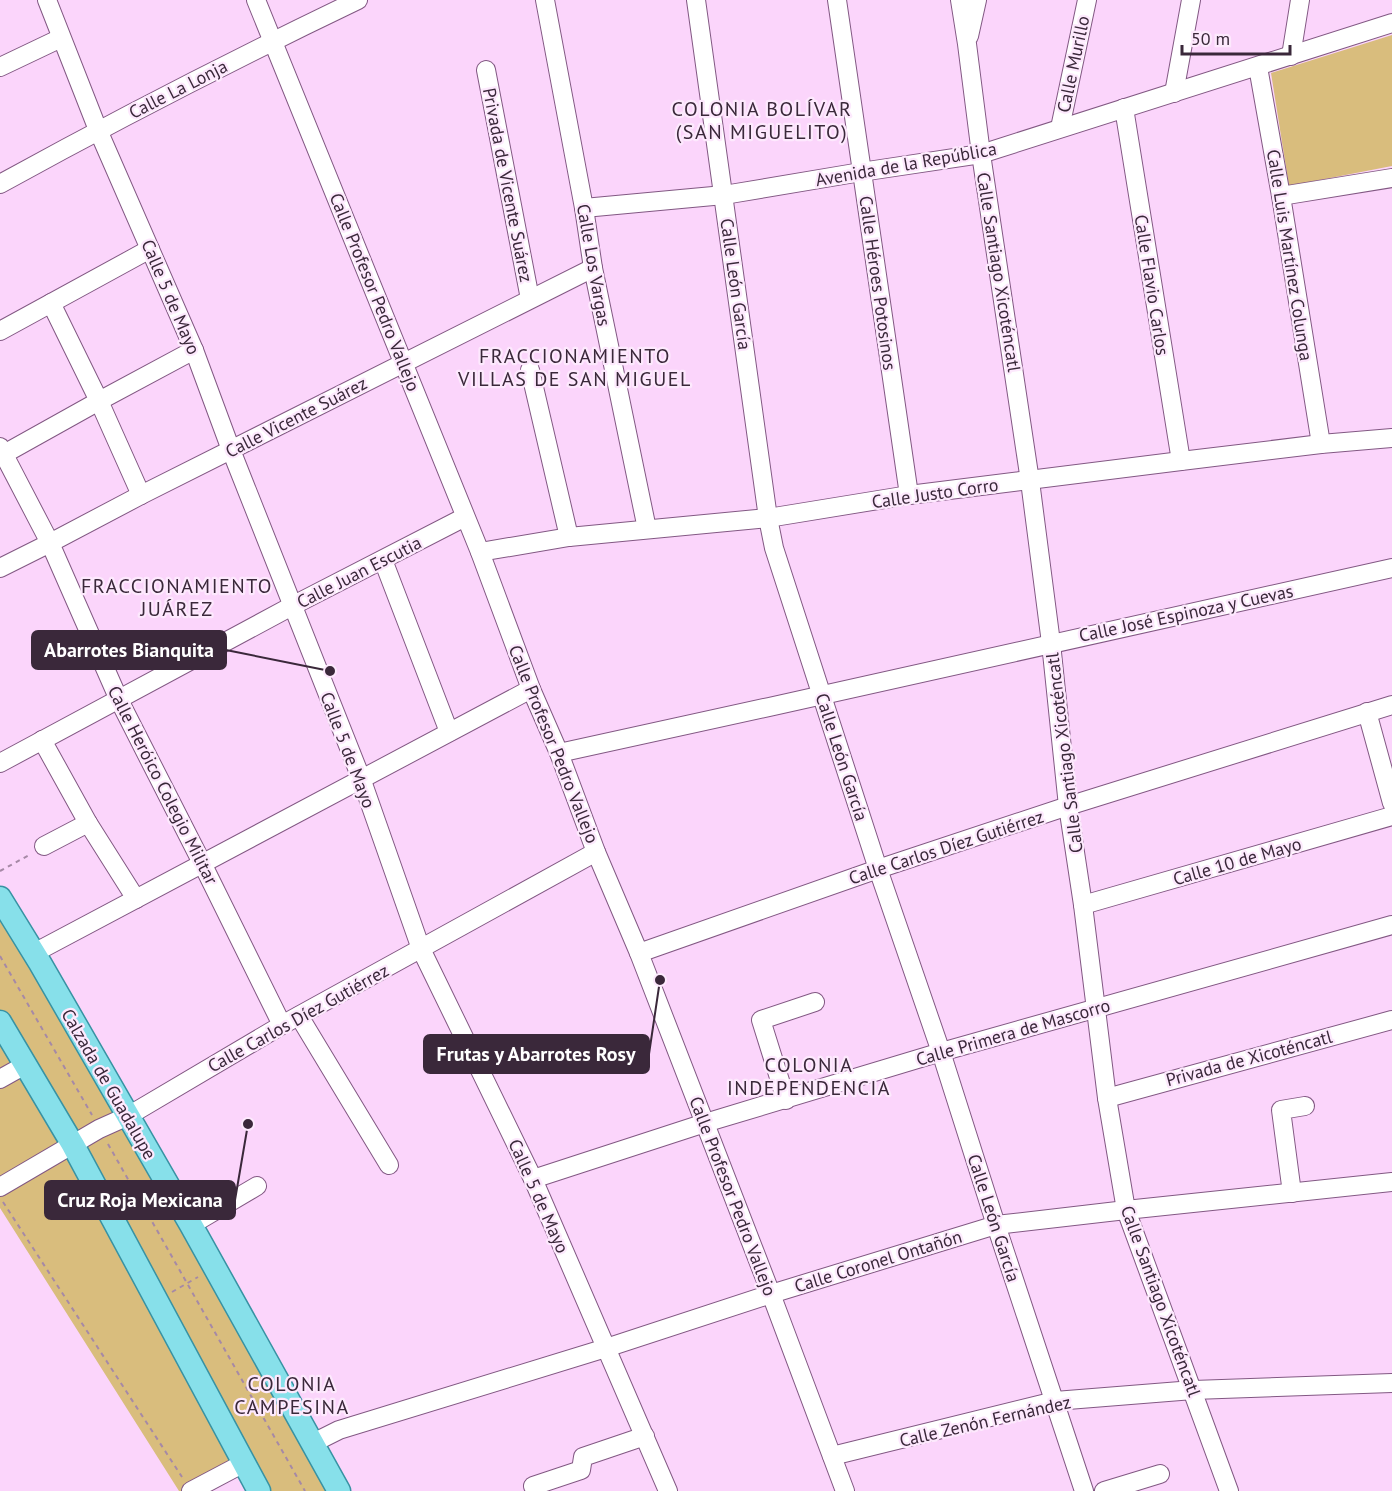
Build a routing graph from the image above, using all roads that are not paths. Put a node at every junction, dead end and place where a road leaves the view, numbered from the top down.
1 (46, 0) edge
2 (256, 0) edge
3 (358, 0) edge
4 (545, 0) edge
5 (696, 0) edge
6 (837, 0) edge
7 (960, 0) edge
8 (977, 0) edge
9 (1087, 0) edge
10 (1191, 0) edge
11 (1300, 0) edge
12 (1392, 23) edge
13 (61, 38) junction
14 (273, 41) junction
15 (967, 45) junction
16 (1291, 56) junction
17 (0, 67) edge
18 (1258, 67) junction
19 (486, 70) dead end
20 (1174, 93) junction
21 (1124, 108) junction
22 (1060, 128) junction
23 (98, 130) junction
24 (981, 154) junction
25 (861, 172) junction
26 (1392, 178) edge
27 (0, 184) edge
28 (724, 195) junction
29 (1281, 196) junction
30 (584, 208) junction
31 (150, 249) junction
32 (593, 268) junction
33 (530, 299) junction
34 (51, 303) junction
35 (0, 331) edge
36 (194, 350) junction
37 (404, 362) junction
38 (530, 370) dead end
39 (99, 401) junction
40 (1392, 438) edge
41 (1321, 444) junction
42 (231, 450) junction
43 (2, 451) edge
44 (1181, 461) junction
45 (1030, 481) junction
46 (141, 495) junction
47 (909, 495) junction
48 (465, 517) junction
49 (768, 518) junction
50 (647, 529) junction
51 (569, 537) junction
52 (50, 543) junction
53 (480, 552) junction
54 (383, 560) junction
55 (0, 568) edge
56 (1392, 568) edge
57 (292, 606) junction
58 (1051, 643) junction
59 (531, 689) junction
60 (822, 696) junction
61 (119, 700) junction
62 (1392, 705) edge
63 (1367, 712) junction
64 (449, 732) junction
65 (42, 740) junction
66 (559, 753) junction
67 (0, 763) edge
68 (361, 778) junction
69 (1392, 803) edge
70 (1068, 806) junction
71 (1392, 816) edge
72 (88, 823) junction
73 (44, 846) road end
74 (596, 852) junction
75 (202, 863) junction
76 (878, 869) junction
77 (0, 898) edge
78 (136, 899) junction
79 (1083, 905) junction
80 (1392, 925) edge
81 (420, 950) junction
82 (34, 953) junction
83 (639, 953) junction
84 (815, 1002) dead end
85 (1095, 1009) junction
86 (299, 1016) junction
87 (1392, 1020) edge
88 (0, 1022) edge
89 (282, 1025) junction
90 (941, 1052) junction
91 (25, 1065) junction
92 (0, 1079) edge
93 (1107, 1098) junction
94 (786, 1100) junction
95 (1305, 1106) dead end
96 (128, 1116) junction
97 (705, 1124) junction
98 (73, 1145) junction
99 (389, 1165) dead end
100 (533, 1179) junction
101 (1392, 1182) edge
102 (257, 1186) dead end
103 (0, 1187) edge
104 (1292, 1192) junction
105 (1126, 1210) junction
106 (191, 1225) junction
107 (996, 1225) junction
108 (771, 1294) junction
109 (606, 1348) junction
110 (1392, 1383) edge
111 (1193, 1390) junction
112 (1055, 1401) junction
113 (645, 1436) junction
114 (313, 1443) junction
115 (832, 1456) junction
116 (244, 1463) junction
117 (1160, 1474) dead end
118 (533, 1486) dead end
119 (1127, 1488) edge
120 (191, 1491) edge
121 (259, 1491) edge
122 (339, 1491) edge
123 (668, 1491) edge
124 (845, 1491) edge
125 (1084, 1491) edge
126 (1104, 1491) edge
127 (1229, 1491) edge

1 - 13 street, Calle 5 de Mayo
2 - 14 street, Calle Profesor Pedro Vallejo
3 - 14 street, Calle La Lonja
4 - 30 street, Calle Los Vargas
5 - 28 street, Calle León García
6 - 25 street, Calle Héroes Potosinos
7 - 15 street, Calle Santiago Xicoténcatl
8 - 15 street
9 - 22 street, Calle Murillo
10 - 20 street
11 - 16 street
12 - 16 street, Avenida de la República
13 - 17 street
13 - 23 street, Calle 5 de Mayo
14 - 23 street, Calle La Lonja
14 - 37 street, Calle Profesor Pedro Vallejo
15 - 24 street, Calle Santiago Xicoténcatl
16 - 18 street, Avenida de la República
18 - 20 street, Avenida de la República
18 - 29 street, Calle Luis Martínez Colunga
19 - 33 street, Privada de Vicente Suárez
20 - 21 street, Avenida de la República
21 - 22 street, Avenida de la República
21 - 44 street, Calle Flavio Carlos
22 - 24 street, Avenida de la República
23 - 27 street, Calle La Lonja
23 - 31 street, Calle 5 de Mayo
24 - 25 street, Avenida de la República
24 - 45 street, Calle Santiago Xicoténcatl
25 - 28 street, Avenida de la República
25 - 47 street, Calle Héroes Potosinos
26 - 29 street
28 - 30 street, Avenida de la República
28 - 49 street, Calle León García
29 - 41 street, Calle Luis Martínez Colunga
30 - 32 street, Calle Los Vargas
31 - 34 street
31 - 36 street, Calle 5 de Mayo
32 - 33 street, Calle Vicente Suárez
32 - 50 street, Calle Los Vargas
33 - 37 street, Calle Vicente Suárez
34 - 35 street
34 - 39 street
36 - 39 street
36 - 42 street, Calle 5 de Mayo
37 - 42 street, Calle Vicente Suárez
37 - 48 street, Calle Profesor Pedro Vallejo
38 - 51 street
39 - 43 street
39 - 46 street
40 - 41 street, Calle Justo Corro
41 - 44 street, Calle Justo Corro
42 - 46 street, Calle Vicente Suárez
42 - 57 street, Calle 5 de Mayo
43 - 52 street, Calle Heróico Colegio Militar
44 - 45 street, Calle Justo Corro
45 - 47 street, Calle Justo Corro
45 - 58 street, Calle Santiago Xicoténcatl
46 - 52 street, Calle Vicente Suárez
47 - 49 street, Calle Justo Corro
48 - 53 street, Calle Profesor Pedro Vallejo
48 - 54 street, Calle Juan Escutia
49 - 50 street, Calle Justo Corro
49 - 60 street, Calle León García
50 - 51 street, Calle Justo Corro
51 - 53 street, Calle Justo Corro
52 - 55 street, Calle Vicente Suárez
52 - 61 street, Calle Heróico Colegio Militar
53 - 59 street, Calle Profesor Pedro Vallejo
54 - 57 street, Calle Juan Escutia
54 - 64 street
56 - 58 street, Calle José Espinoza y Cuevas
57 - 61 street, Calle Juan Escutia
57 - 68 street, Calle 5 de Mayo
58 - 60 street, Calle José Espinoza y Cuevas
58 - 70 street, Calle Santiago Xicoténcatl
59 - 64 street
59 - 66 street, Calle Profesor Pedro Vallejo
60 - 66 street, Calle José Espinoza y Cuevas
60 - 76 street, Calle León García
61 - 65 street, Calle Juan Escutia
61 - 75 street, Calle Heróico Colegio Militar
62 - 63 street, Calle Carlos Díez Gutiérrez
63 - 69 street
63 - 70 street, Calle Carlos Díez Gutiérrez
64 - 68 street
65 - 67 street, Calle Juan Escutia
65 - 72 street
66 - 74 street, Calle Profesor Pedro Vallejo
68 - 75 street
68 - 81 street, Calle 5 de Mayo
70 - 76 street, Calle Carlos Díez Gutiérrez
70 - 79 street, Calle Santiago Xicoténcatl
71 - 79 street, Calle 10 de Mayo
72 - 73 street
72 - 78 street
74 - 81 street, Calle Carlos Díez Gutiérrez
74 - 83 street, Calle Profesor Pedro Vallejo
75 - 78 street
75 - 89 street, Calle Heróico Colegio Militar
76 - 83 street, Calle Carlos Díez Gutiérrez
76 - 90 street, Calle León García
77 - 82 main road, Calzada de Guadalupe
78 - 82 street
79 - 85 street, Calle Santiago Xicoténcatl
80 - 85 street, Calle Primera de Mascorro
81 - 86 street, Calle Carlos Díez Gutiérrez
81 - 100 street, Calle 5 de Mayo
82 - 96 main road, Calzada de Guadalupe
83 - 97 street, Calle Profesor Pedro Vallejo
84 - 94 street
85 - 90 street, Calle Primera de Mascorro
85 - 93 street, Calle Santiago Xicoténcatl
86 - 89 street, Calle Carlos Díez Gutiérrez
86 - 99 street
87 - 93 street, Privada de Xicoténcatl
88 - 91 main road
89 - 96 street, Calle Carlos Díez Gutiérrez
90 - 94 street, Calle Primera de Mascorro
90 - 107 street, Calle León García
91 - 92 street
91 - 98 main road
93 - 105 street, Calle Santiago Xicoténcatl
94 - 97 street, Calle Primera de Mascorro
95 - 104 street
96 - 98 street, Calle Carlos Díez Gutiérrez
96 - 106 main road, Calzada de Guadalupe
97 - 100 street, Calle Primera de Mascorro
97 - 108 street, Calle Profesor Pedro Vallejo
98 - 103 street, Calle Carlos Díez Gutiérrez
98 - 116 main road
100 - 109 street, Calle 5 de Mayo
101 - 104 street, Calle Coronel Ontañón
102 - 106 street
104 - 105 street, Calle Coronel Ontañón
105 - 107 street, Calle Coronel Ontañón
105 - 111 street, Calle Santiago Xicoténcatl
106 - 114 main road, Calzada de Guadalupe
107 - 108 street, Calle Coronel Ontañón
107 - 112 street, Calle León García
108 - 109 street, Calle Coronel Ontañón
108 - 115 street, Calle Profesor Pedro Vallejo
109 - 113 street, Calle 5 de Mayo
109 - 114 street, Calle Coronel Ontañón
110 - 111 street, Calle Zenón Fernández
111 - 112 street, Calle Zenón Fernández
111 - 127 street, Calle Santiago Xicoténcatl
112 - 115 street, Calle Zenón Fernández
112 - 125 street, Calle León García
113 - 118 street
113 - 123 street, Calle 5 de Mayo
114 - 122 main road, Calzada de Guadalupe
115 - 124 street, Calle Profesor Pedro Vallejo
116 - 120 street
116 - 121 main road
117 - 119 street
119 - 126 street

